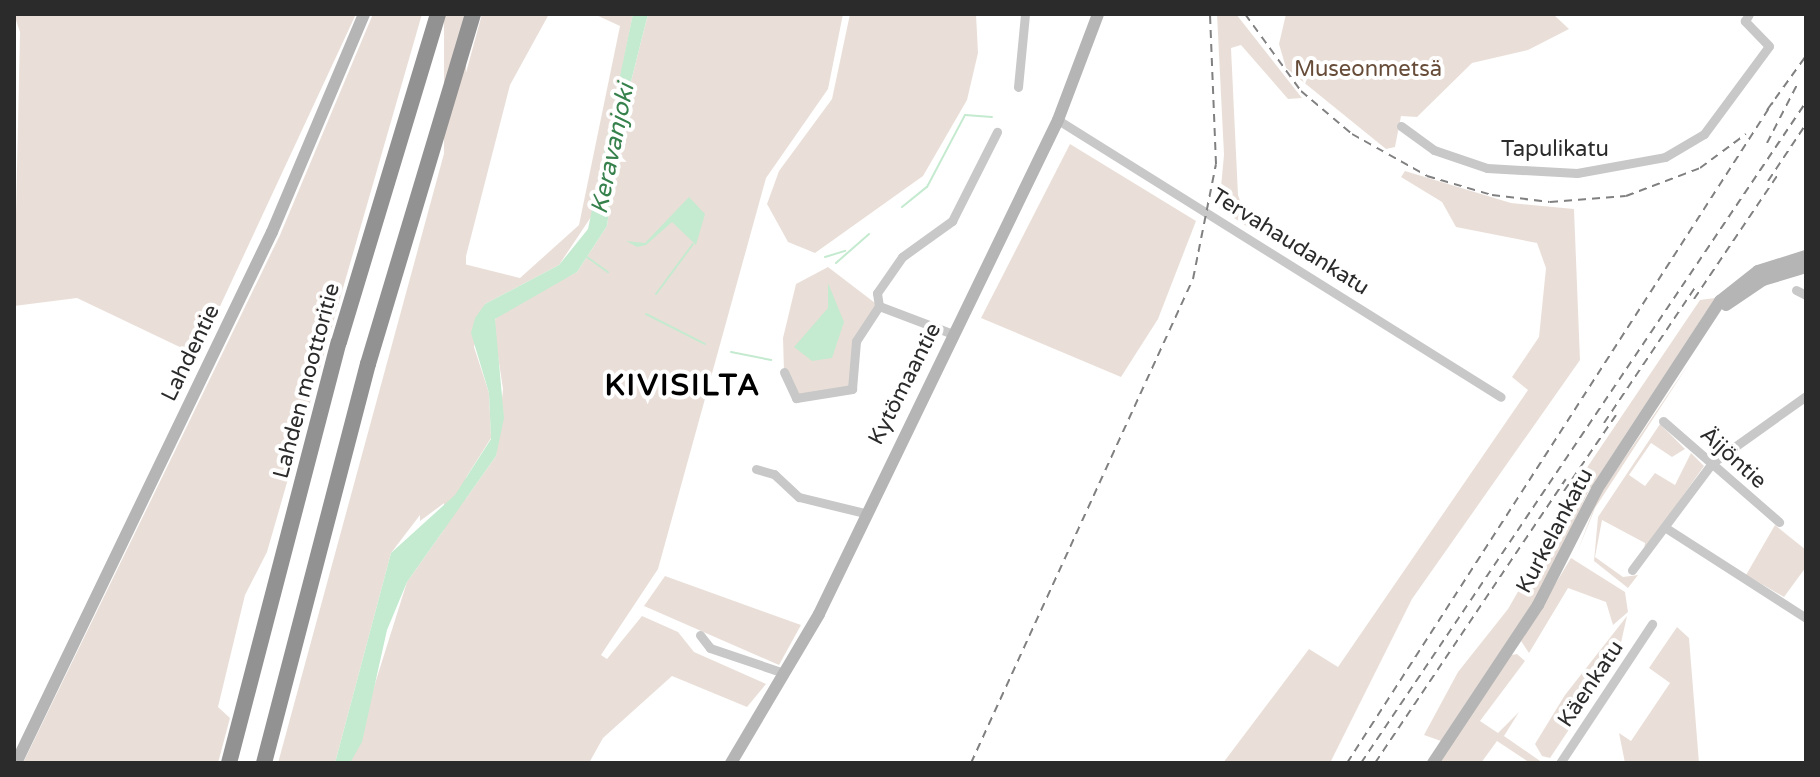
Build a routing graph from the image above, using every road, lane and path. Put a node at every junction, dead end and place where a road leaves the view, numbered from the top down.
1 (364, 14) edge
2 (438, 14) edge
3 (473, 14) edge
4 (1025, 14) edge
5 (1098, 14) edge
6 (1749, 14) edge
7 (1018, 87) dead end
8 (1058, 120) junction
9 (1401, 126) dead end
10 (997, 132) dead end
11 (1806, 256) edge
12 (1806, 267) edge
13 (879, 306) junction
14 (1712, 318) junction
15 (953, 334) junction
16 (784, 372) dead end
17 (1806, 396) edge
18 (1501, 397) dead end
19 (1663, 421) dead end
20 (1712, 463) junction
21 (756, 469) dead end
22 (864, 513) junction
23 (1779, 522) dead end
24 (1666, 528) junction
25 (1632, 570) dead end
26 (1806, 618) edge
27 (1652, 624) dead end
28 (700, 635) dead end
29 (784, 673) junction
30 (41, 703) junction
31 (14, 749) edge
32 (16, 763) edge
33 (229, 763) edge
34 (264, 763) edge
35 (731, 763) edge
36 (1433, 763) edge
37 (1560, 763) edge

1 - 30 street, Lahdentie
2 - 33 highway, Lahden moottoritie
3 - 34 highway
4 - 7 street
5 - 8 street, Kytömaantie
6 - 9 street, Tapulikatu
8 - 15 street, Kytömaantie
8 - 18 street, Tervahaudankatu
10 - 13 street
11 - 14 street, Kurkelankatu
12 - 14 street, Kurkelankatu
13 - 15 street
13 - 16 street
14 - 36 street, Kurkelankatu
15 - 22 street, Kytömaantie
17 - 20 street
19 - 20 street, Äijöntie
20 - 23 street, Äijöntie
20 - 24 street
21 - 22 street
22 - 29 street, Kytömaantie
24 - 25 street
24 - 26 street
27 - 37 street, Käenkatu
28 - 29 street
29 - 35 street, Kytömaantie
30 - 31 street, Lahdentie
30 - 32 street, Lahdentie

